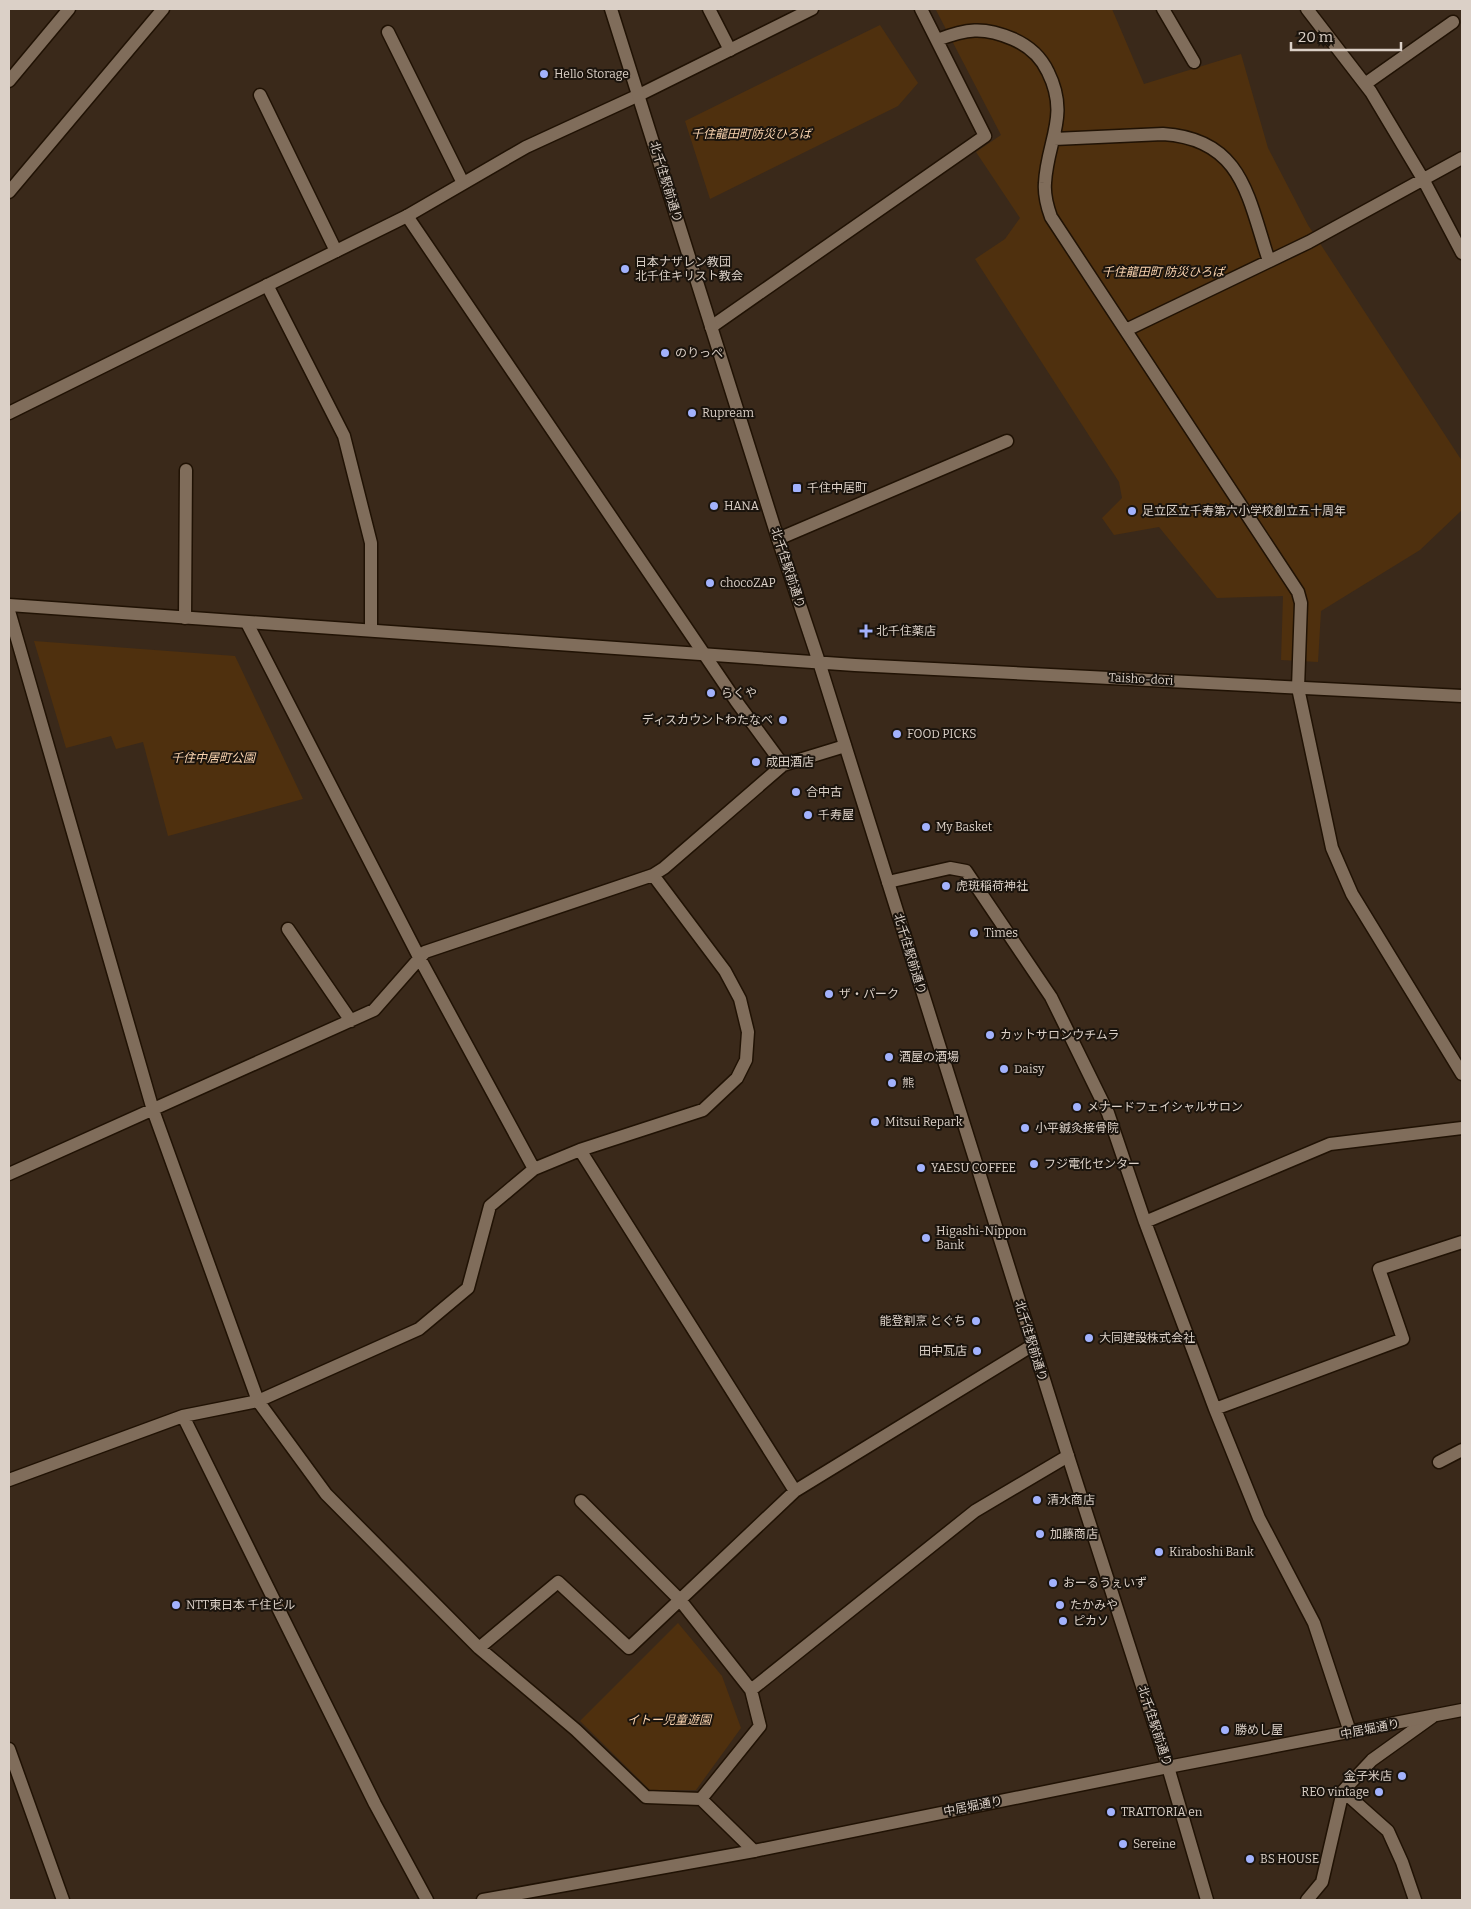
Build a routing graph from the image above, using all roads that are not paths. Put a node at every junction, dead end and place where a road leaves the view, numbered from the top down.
1 (69, 9) edge
2 (164, 9) edge
3 (611, 9) edge
4 (709, 9) edge
5 (812, 9) edge
6 (921, 9) edge
7 (1162, 9) edge
8 (1306, 9) edge
9 (1453, 22) dead end
10 (388, 32) dead end
11 (937, 40) junction
12 (730, 50) junction
13 (1194, 62) dead end
14 (9, 81) edge
15 (1365, 84) junction
16 (260, 95) dead end
17 (639, 95) junction
18 (1054, 139) junction
19 (1462, 158) edge
20 (1423, 179) junction
21 (463, 183) junction
22 (9, 192) edge
23 (407, 216) junction
24 (336, 251) junction
25 (1462, 253) edge
26 (1269, 261) junction
27 (267, 285) junction
28 (711, 327) junction
29 (1126, 330) junction
30 (9, 413) edge
31 (1007, 441) dead end
32 (186, 470) dead end
33 (778, 539) junction
34 (9, 605) edge
35 (9, 611) edge
36 (185, 618) junction
37 (247, 623) junction
38 (371, 630) junction
39 (706, 654) junction
40 (819, 662) junction
41 (1298, 688) junction
42 (1462, 696) edge
43 (845, 746) junction
44 (783, 765) junction
45 (653, 875) junction
46 (888, 882) junction
47 (288, 929) dead end
48 (420, 959) junction
49 (351, 1021) junction
50 (1462, 1074) edge
51 (153, 1110) junction
52 (1462, 1128) edge
53 (580, 1150) junction
54 (534, 1169) junction
55 (9, 1174) edge
56 (1145, 1222) junction
57 (1462, 1242) edge
58 (1033, 1345) junction
59 (258, 1402) junction
60 (1215, 1410) junction
61 (184, 1416) junction
62 (1462, 1450) edge
63 (1068, 1456) junction
64 (1439, 1462) dead end
65 (9, 1480) edge
66 (795, 1491) junction
67 (581, 1501) dead end
68 (680, 1600) junction
69 (479, 1648) junction
70 (751, 1690) junction
71 (1462, 1710) edge
72 (1432, 1717) junction
73 (1350, 1732) junction
74 (9, 1749) edge
75 (1168, 1766) junction
76 (1343, 1791) junction
77 (701, 1799) junction
78 (754, 1851) junction
79 (63, 1900) edge
80 (427, 1900) edge
81 (483, 1900) edge
82 (1207, 1900) edge
83 (1307, 1900) edge
84 (1416, 1900) edge

1 - 14 street
2 - 22 street
3 - 17 street, 北千住駅前通り
4 - 12 street
5 - 12 street
6 - 11 street
7 - 13 street
8 - 15 street
9 - 15 street
10 - 21 street
11 - 18 street
11 - 28 street
12 - 17 street
15 - 20 street
16 - 24 street
17 - 21 street
17 - 28 street, 北千住駅前通り
18 - 26 street
18 - 29 street
19 - 20 street
20 - 25 street
20 - 26 street
21 - 23 street
23 - 24 street
23 - 39 street
24 - 27 street
26 - 29 street
27 - 30 street
27 - 38 street
28 - 33 street, 北千住駅前通り
29 - 41 street
31 - 33 street
32 - 36 street
33 - 40 street, 北千住駅前通り
34 - 36 street, Taisho-dori
35 - 51 street
36 - 37 street, Taisho-dori
37 - 38 street, Taisho-dori
37 - 48 street
38 - 39 street, Taisho-dori
39 - 40 street, Taisho-dori
39 - 44 street
40 - 41 street, Taisho-dori
40 - 43 street, 北千住駅前通り
41 - 42 street, Taisho-dori
41 - 50 street
43 - 44 street
43 - 46 street, 北千住駅前通り
44 - 45 street
45 - 48 street
45 - 53 street
46 - 56 street
46 - 58 street, 北千住駅前通り
47 - 49 street
48 - 49 street
48 - 54 street
49 - 51 street
51 - 55 street
51 - 59 street
52 - 56 street
53 - 54 street
53 - 66 street
54 - 59 street
56 - 60 street
57 - 60 street
58 - 63 street, 北千住駅前通り
58 - 66 street
59 - 61 street
59 - 69 street
60 - 73 street
61 - 65 street
61 - 80 street
62 - 64 street
63 - 70 street
63 - 75 street, 北千住駅前通り
66 - 68 street
67 - 68 street
68 - 69 street
68 - 70 street
69 - 77 street
70 - 77 street
71 - 72 street, 中居堀通り
72 - 73 street, 中居堀通り
72 - 76 street
73 - 75 street, 中居堀通り
74 - 79 street
75 - 78 street, 中居堀通り
75 - 82 street, 北千住駅前通り
76 - 83 street
76 - 84 street
77 - 78 street
78 - 81 street, 中居堀通り

